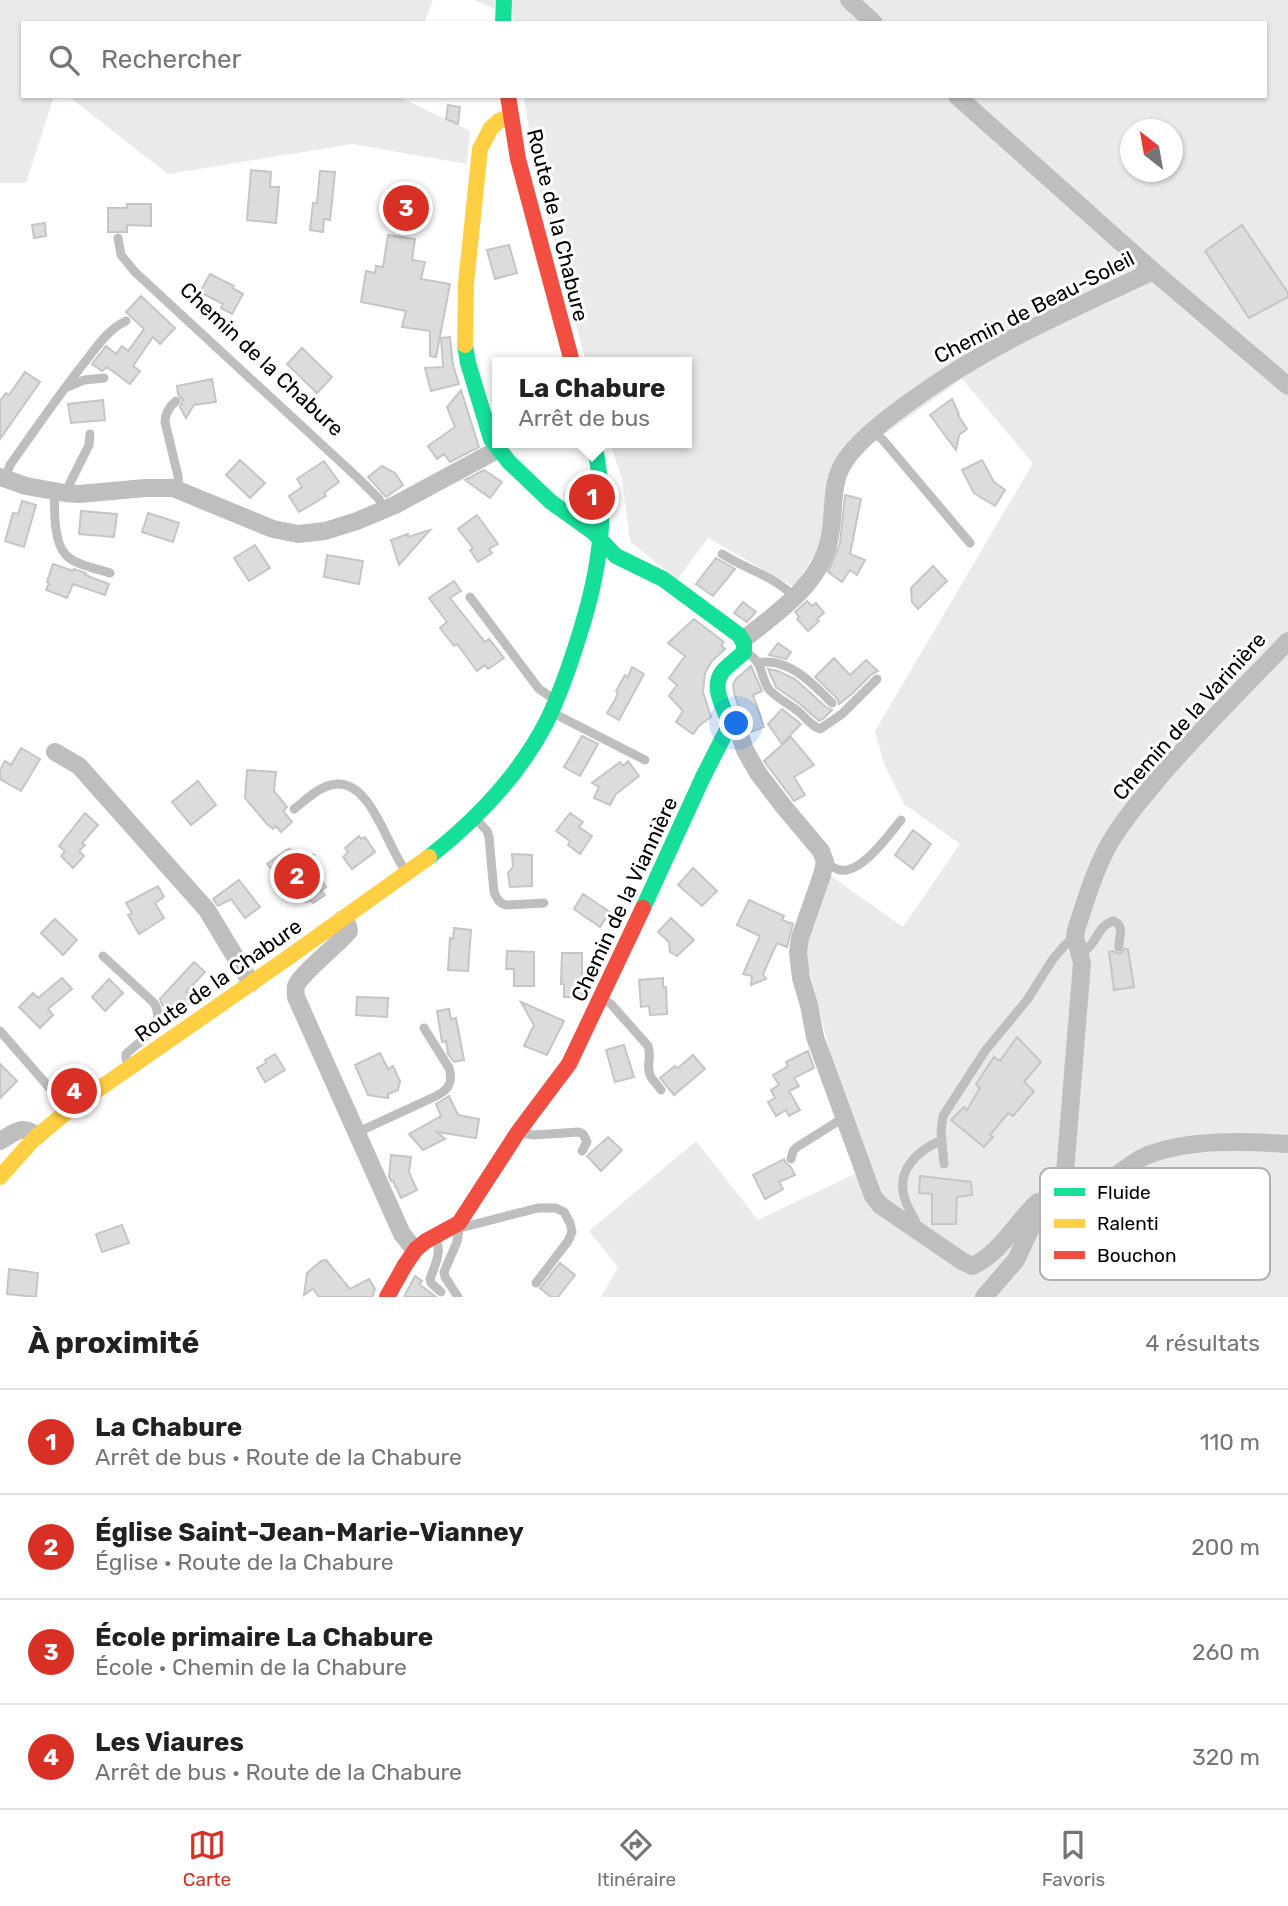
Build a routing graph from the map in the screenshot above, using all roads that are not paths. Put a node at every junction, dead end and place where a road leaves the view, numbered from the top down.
1 (504, 0) edge
2 (849, 0) edge
3 (503, 21) edge
4 (872, 21) edge
5 (508, 98) edge
6 (959, 98) edge
7 (510, 116) junction
8 (117, 238) dead end
9 (1153, 271) junction
10 (126, 321) dead end
11 (571, 357) edge
12 (104, 378) dead end
13 (1288, 386) edge
14 (64, 390) junction
15 (176, 401) dead end
16 (872, 431) junction
17 (90, 434) dead end
18 (492, 441) edge
19 (595, 448) edge
20 (497, 450) joint
21 (3, 478) edge
22 (178, 490) junction
23 (60, 492) junction
24 (384, 510) junction
25 (602, 542) junction
26 (970, 543) dead end
27 (722, 554) dead end
28 (110, 573) dead end
29 (470, 597) dead end
30 (794, 597) junction
31 (1288, 641) edge
32 (743, 646) junction
33 (759, 663) junction
34 (877, 678) dead end
35 (832, 704) dead end
36 (554, 706) junction
37 (730, 724) junction
38 (55, 752) dead end
39 (645, 760) dead end
40 (294, 809) dead end
41 (475, 817) junction
42 (901, 820) dead end
43 (825, 862) junction
44 (407, 873) junction
45 (544, 903) dead end
46 (343, 919) junction
47 (1078, 945) junction
48 (1118, 947) dead end
49 (103, 956) dead end
50 (251, 983) junction
51 (601, 999) junction
52 (424, 1028) dead end
53 (0, 1031) edge
54 (131, 1066) junction
55 (661, 1090) dead end
56 (68, 1110) junction
57 (843, 1118) junction
58 (518, 1132) junction
59 (356, 1133) junction
60 (37, 1136) junction
61 (942, 1140) junction
62 (0, 1141) edge
63 (1288, 1144) edge
64 (582, 1152) dead end
65 (791, 1159) dead end
66 (944, 1164) dead end
67 (1066, 1168) edge
68 (1126, 1168) edge
69 (0, 1177) edge
70 (1040, 1200) edge
71 (1040, 1210) edge
72 (457, 1227) junction
73 (917, 1229) junction
74 (435, 1237) junction
75 (415, 1250) junction
76 (536, 1283) dead end
77 (441, 1292) dead end
78 (387, 1297) edge
79 (458, 1297) edge
80 (984, 1297) edge

1 - 3 street
2 - 4 street
5 - 7 street, Route de la Chabure
6 - 9 street
7 - 11 street, Route de la Chabure
7 - 18 street
8 - 24 lane, Chemin de la Chabure
9 - 13 street
9 - 16 street, Chemin de Beau-Soleil
10 - 14 lane
12 - 14 lane
14 - 21 lane
15 - 22 lane
16 - 26 lane
16 - 30 street, Chemin de Beau-Soleil
17 - 23 lane
19 - 25 street, Route de la Chabure
20 - 24 street
20 - 25 street
21 - 23 street
22 - 23 street
22 - 24 street
23 - 28 lane
25 - 32 street
25 - 36 street, Route de la Chabure
27 - 30 lane
29 - 36 lane
30 - 32 street, Chemin de Beau-Soleil
31 - 47 street, Chemin de la Varinière
32 - 33 lane
32 - 37 street
33 - 34 lane
33 - 35 lane
36 - 39 lane
36 - 41 street, Route de la Chabure
37 - 43 street
37 - 51 street, Chemin de la Viannière
38 - 50 street
40 - 44 lane
41 - 44 street, Route de la Chabure
41 - 45 lane
42 - 43 lane
43 - 57 street
44 - 46 street, Route de la Chabure
46 - 50 street, Route de la Chabure
46 - 59 street
47 - 48 lane
47 - 61 lane, Chemin de la Varinière
47 - 67 street, Chemin de la Varinière
49 - 54 lane
50 - 54 street, Route de la Chabure
51 - 55 lane
51 - 58 street, Chemin de la Viannière
52 - 59 lane
53 - 56 lane
54 - 56 street, Route de la Chabure
56 - 60 street, Route de la Chabure
57 - 65 lane
57 - 73 street
58 - 64 lane
58 - 72 street, Chemin de la Viannière
59 - 75 street
60 - 62 street
60 - 69 street, Route de la Chabure
61 - 66 lane, Chemin de la Varinière
61 - 73 lane
63 - 68 street
70 - 73 street
71 - 80 street, Chemin de la Varinière
72 - 74 street, Chemin de la Viannière
72 - 76 lane
72 - 79 lane
74 - 75 street, Chemin de la Viannière
74 - 77 lane
75 - 78 street, Chemin de la Viannière

